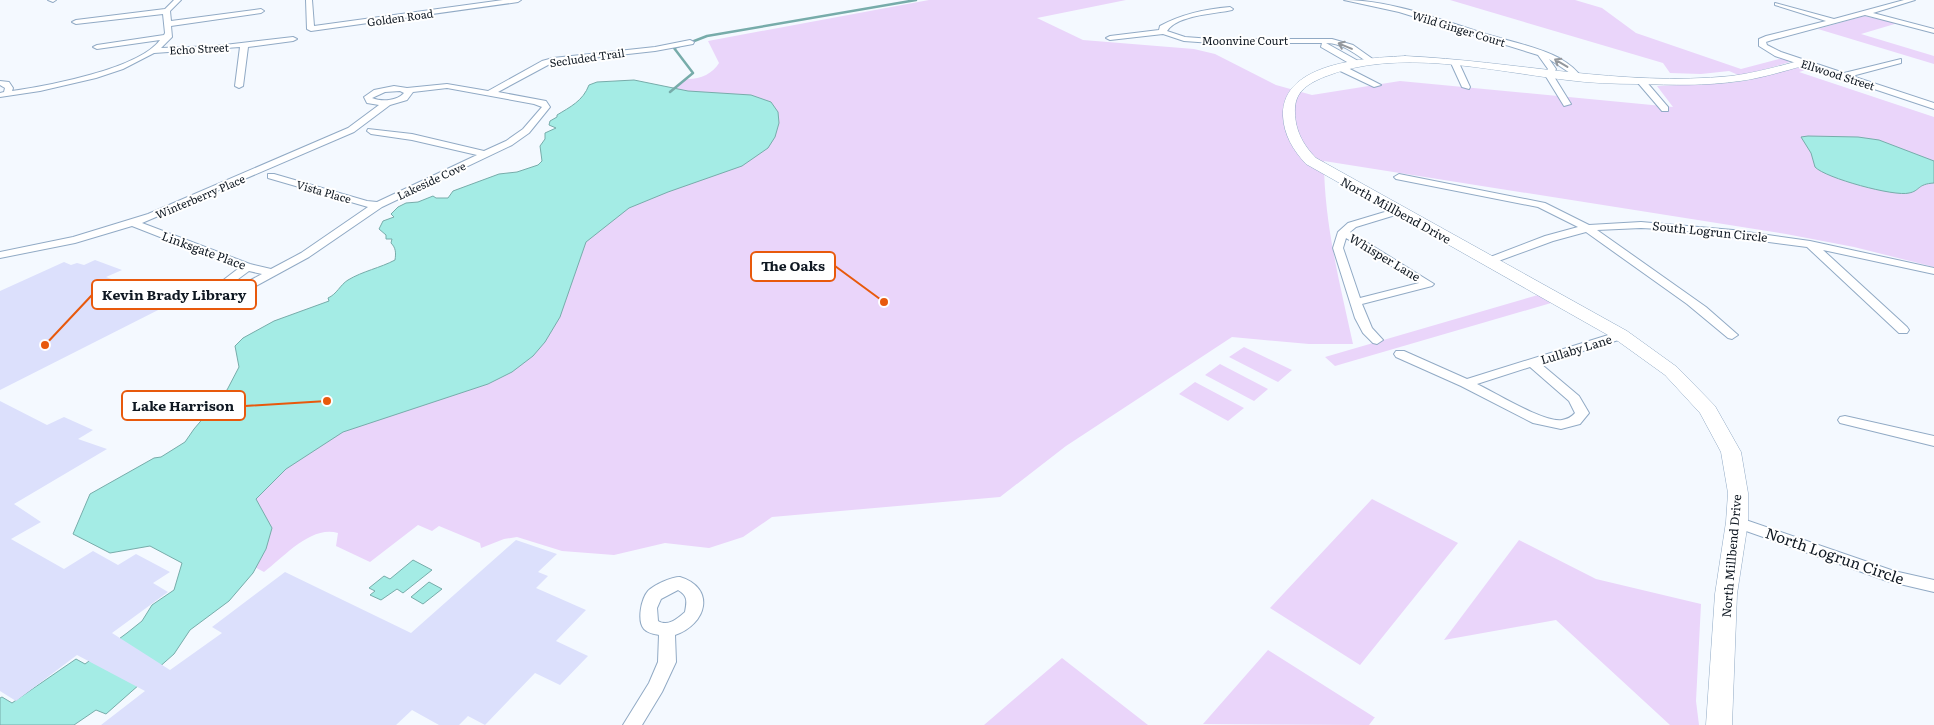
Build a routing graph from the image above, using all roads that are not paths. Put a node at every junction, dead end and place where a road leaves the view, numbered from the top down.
1 (178, 0) edge
2 (309, 0) edge
3 (518, 0) edge
4 (1347, 0) edge
5 (1912, 0) edge
6 (1777, 4) dead end
7 (1230, 9) dead end
8 (167, 11) junction
9 (261, 11) dead end
10 (1866, 13) junction
11 (1834, 21) junction
12 (76, 22) dead end
13 (166, 24) junction
14 (1934, 31) edge
15 (1163, 32) junction
16 (168, 37) junction
17 (1110, 38) dead end
18 (293, 39) dead end
19 (1314, 41) junction
20 (690, 42) dead end
21 (244, 45) junction
22 (97, 47) dead end
23 (154, 51) junction
24 (1540, 53) junction
25 (1898, 61) dead end
26 (1373, 62) junction
27 (1802, 62) junction
28 (1455, 63) junction
29 (1357, 64) junction
30 (1339, 67) junction
31 (1549, 75) junction
32 (1844, 76) junction
33 (1578, 78) junction
34 (1641, 81) junction
35 (0, 83) edge
36 (1377, 85) dead end
37 (239, 86) dead end
38 (1466, 87) dead end
39 (408, 90) junction
40 (490, 93) junction
41 (3, 95) edge
42 (387, 103) junction
43 (1567, 104) dead end
44 (1934, 106) edge
45 (1665, 109) dead end
46 (371, 131) dead end
47 (485, 154) junction
48 (271, 176) dead end
49 (1398, 177) dead end
50 (378, 205) junction
51 (1398, 211) junction
52 (136, 223) junction
53 (1587, 228) junction
54 (1343, 232) junction
55 (1810, 244) junction
56 (0, 255) edge
57 (1489, 261) junction
58 (247, 267) junction
59 (1934, 271) edge
60 (274, 273) junction
61 (1357, 302) junction
62 (1903, 330) dead end
63 (1621, 335) junction
64 (1732, 335) dead end
65 (1377, 340) dead end
66 (1400, 354) dead end
67 (1532, 363) junction
68 (1466, 384) junction
69 (1845, 420) dead end
70 (1934, 441) edge
71 (1736, 522) junction
72 (1934, 586) edge
73 (667, 632) dead end
74 (632, 725) edge
75 (1719, 725) edge

1 - 8 street
2 - 3 street, Golden Road
4 - 24 street, Wild Ginger Court
5 - 10 street
6 - 11 street
7 - 15 street
8 - 12 street
8 - 13 street
9 - 13 street
10 - 11 street
10 - 14 street
11 - 27 street, Ellwood Street
13 - 16 street
15 - 17 street
15 - 19 street, Moonvine Court
16 - 22 street
16 - 23 street
18 - 21 street, Echo Street
26 -> 19 street, Moonvine Court
19 - 29 street, Moonvine Court
20 - 40 street, Secluded Trail
21 - 23 street, Echo Street
21 - 37 street, Echo Street
23 - 41 street
24 - 31 street
33 -> 24 street, Wild Ginger Court
25 - 32 street
26 - 28 street, North Millbend Drive
26 - 29 street, North Millbend Drive
27 - 32 street, Ellwood Street
27 - 34 street, North Millbend Drive
28 - 31 street, North Millbend Drive
28 - 38 street
29 - 30 street, North Millbend Drive
30 - 36 street
30 - 51 street, North Millbend Drive
31 - 33 street, North Millbend Drive
31 - 43 street
32 - 44 street, Ellwood Street
33 - 34 street, North Millbend Drive
34 - 45 street
35 - 41 street
39 - 40 street, Lakeside Cove
39 - 42 street, Winterberry Place
39 - 42 street
40 - 47 street, Lakeside Cove
42 - 52 street, Winterberry Place
46 - 47 street
47 - 50 street, Lakeside Cove
48 - 50 street, Vista Place
49 - 53 street
50 - 60 street, Lakeside Cove
51 - 54 street, Whisper Lane
51 - 57 street, North Millbend Drive
52 - 56 street, Winterberry Place
52 - 58 street, Linksgate Place
53 - 55 street, South Logrun Circle
53 - 57 street, South Logrun Circle
53 - 64 street
54 - 61 street, Whisper Lane
54 - 61 street, Whisper Lane
55 - 59 street, South Logrun Circle
55 - 62 street
57 - 63 street, North Millbend Drive
58 - 60 street, Linksgate Place
58 - 60 street, Lakeside Cove
61 - 65 street
63 - 67 street, Lullaby Lane
63 - 71 street, North Millbend Drive
66 - 68 street
67 - 68 street, Lullaby Lane
67 - 68 street, Lullaby Lane
69 - 70 street
71 - 72 street, North Logrun Circle
71 - 75 street, North Millbend Drive
73 - 74 street

